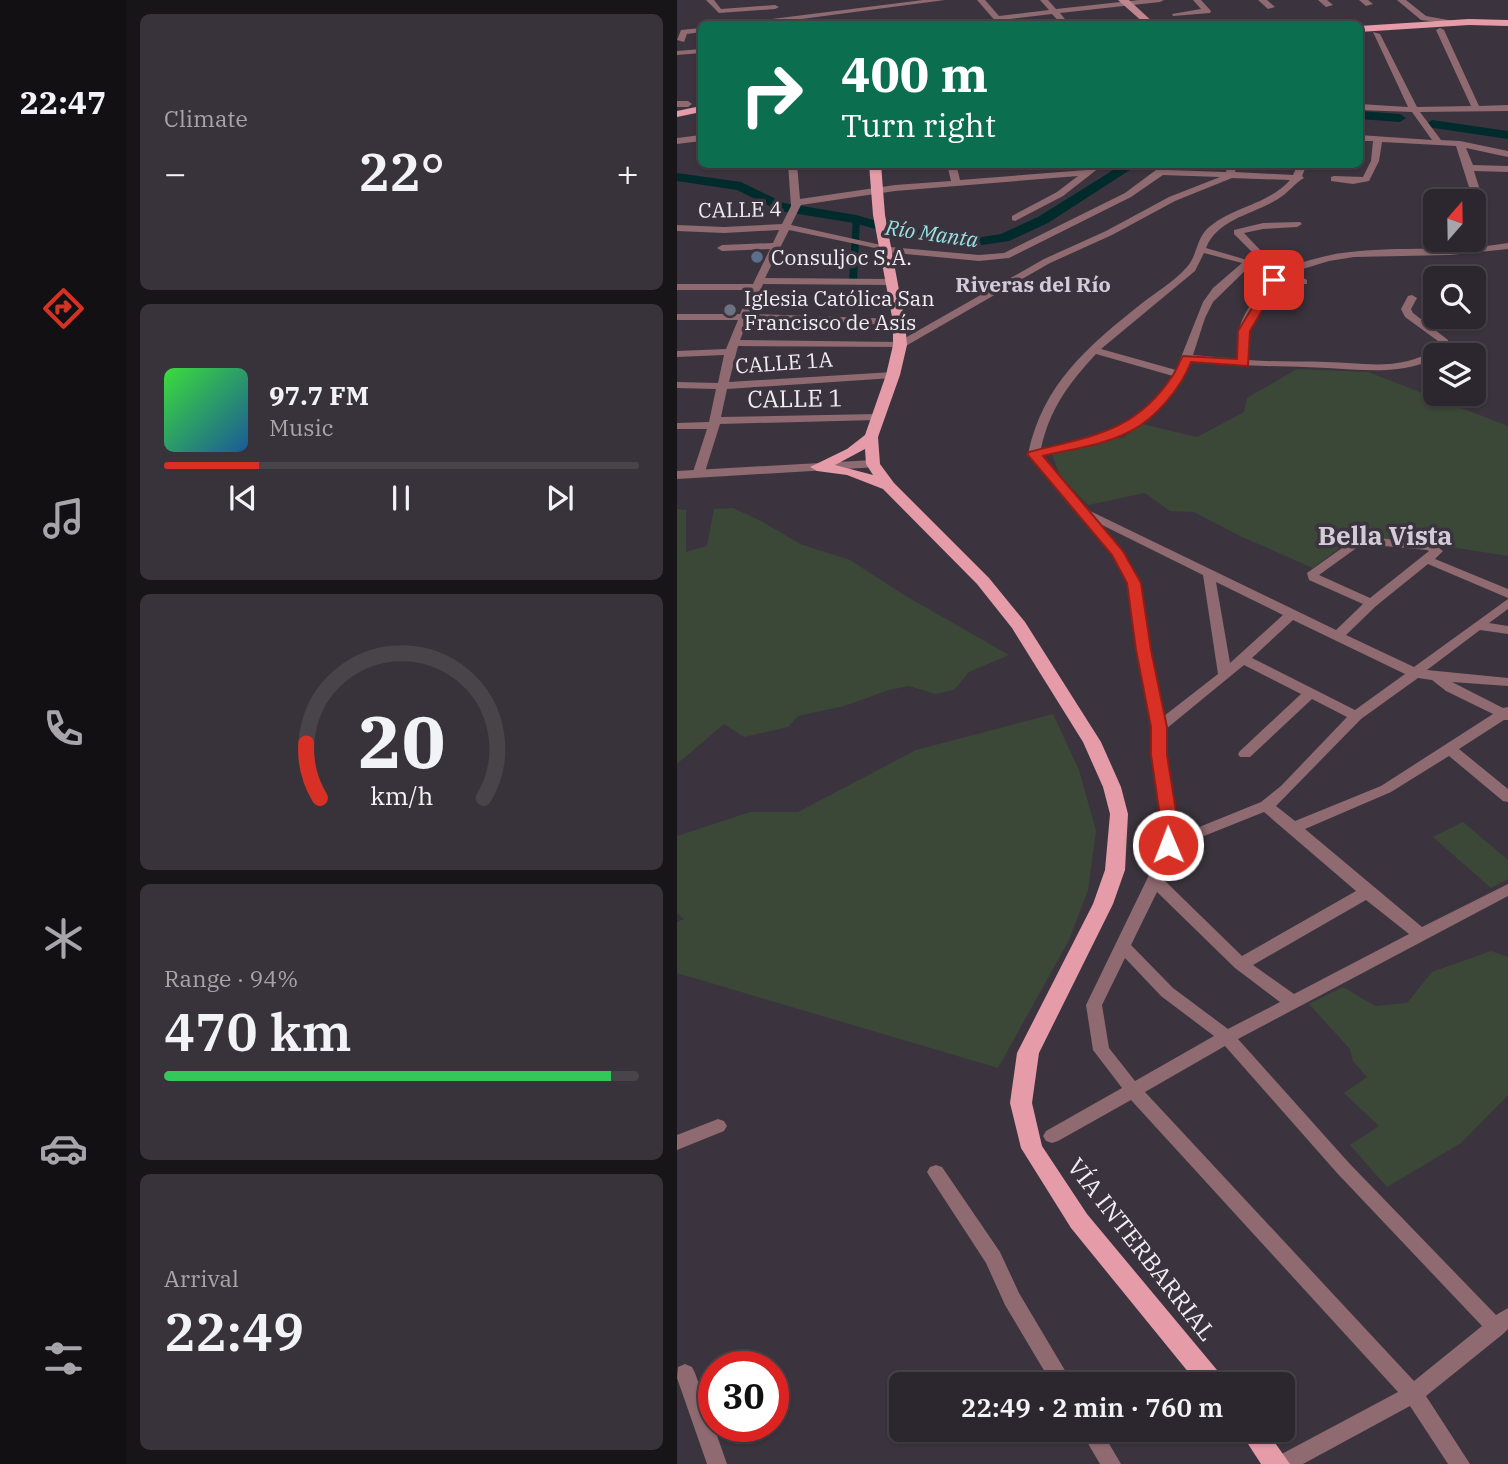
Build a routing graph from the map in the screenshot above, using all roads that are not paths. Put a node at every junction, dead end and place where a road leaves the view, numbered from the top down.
1 (710, 0) edge
2 (865, 0) edge
3 (941, 0) edge
4 (981, 0) edge
5 (1044, 0) edge
6 (1160, 0) edge
7 (1197, 0) edge
8 (1262, 0) edge
9 (1401, 0) edge
10 (911, 2) edge
11 (1124, 2) edge
12 (774, 4) edge
13 (1271, 6) dead end
14 (871, 9) junction
15 (1054, 12) junction
16 (1176, 14) dead end
17 (1415, 14) junction
18 (781, 21) joint
19 (1000, 21) edge
20 (1062, 21) edge
21 (1143, 21) edge
22 (1469, 22) junction
23 (1508, 22) edge
24 (1386, 27) junction
25 (1363, 29) edge
26 (1508, 29) edge
27 (698, 30) edge
28 (1440, 30) junction
29 (1376, 34) junction
30 (1363, 36) edge
31 (681, 40) dead end
32 (698, 51) edge
33 (677, 53) edge
34 (698, 107) edge
35 (698, 107) edge
36 (1363, 107) edge
37 (1476, 108) junction
38 (1508, 108) edge
39 (679, 109) edge
40 (1416, 112) junction
41 (698, 138) edge
42 (1363, 138) edge
43 (1378, 138) junction
44 (1435, 138) junction
45 (677, 141) edge
46 (1460, 144) junction
47 (1508, 154) edge
48 (792, 168) edge
49 (876, 168) edge
50 (952, 168) edge
51 (1020, 168) edge
52 (1093, 168) edge
53 (1166, 168) edge
54 (1232, 168) edge
55 (1302, 168) edge
56 (1469, 168) junction
57 (1508, 169) edge
58 (1085, 173) junction
59 (1161, 173) junction
60 (1229, 176) junction
61 (1299, 178) junction
62 (1023, 179) junction
63 (1334, 179) dead end
64 (956, 183) junction
65 (879, 189) junction
66 (1475, 189) edge
67 (795, 204) junction
68 (1015, 218) dead end
69 (1297, 224) dead end
70 (787, 225) junction
71 (677, 228) edge
72 (775, 246) junction
73 (1508, 246) edge
74 (885, 247) junction
75 (722, 248) dead end
76 (1202, 250) junction
77 (1260, 255) junction
78 (1249, 262) junction
79 (1285, 271) junction
80 (890, 282) junction
81 (1303, 282) dead end
82 (757, 284) junction
83 (677, 287) edge
84 (1412, 298) dead end
85 (677, 317) edge
86 (743, 317) junction
87 (899, 322) junction
88 (900, 345) junction
89 (731, 347) junction
90 (1093, 349) junction
91 (677, 354) edge
92 (1187, 358) junction
93 (1243, 363) junction
94 (893, 375) junction
95 (1180, 375) junction
96 (677, 385) edge
97 (722, 386) junction
98 (877, 417) junction
99 (714, 423) junction
100 (677, 426) edge
101 (871, 437) junction
102 (1034, 454) junction
103 (873, 464) junction
104 (816, 467) junction
105 (677, 475) edge
106 (698, 475) junction
107 (889, 486) junction
108 (1084, 512) junction
109 (1428, 560) junction
110 (1209, 575) junction
111 (1508, 594) edge
112 (1371, 603) junction
113 (1508, 603) edge
114 (1292, 614) junction
115 (1479, 626) junction
116 (1508, 630) edge
117 (1339, 635) junction
118 (1243, 659) junction
119 (1415, 673) junction
120 (1225, 675) junction
121 (1436, 676) junction
122 (1508, 682) edge
123 (1310, 693) junction
124 (1507, 714) edge
125 (1356, 716) junction
126 (1159, 727) junction
127 (1451, 750) junction
128 (1245, 754) dead end
129 (1508, 797) edge
130 (1266, 806) junction
131 (1296, 827) junction
132 (1168, 845) junction
133 (1154, 880) junction
134 (1508, 889) edge
135 (1367, 892) junction
136 (1419, 934) junction
137 (1122, 945) junction
138 (1241, 964) junction
139 (1292, 1002) junction
140 (1227, 1037) junction
141 (1132, 1089) junction
142 (718, 1126) dead end
143 (1053, 1136) dead end
144 (677, 1143) edge
145 (936, 1172) dead end
146 (1502, 1323) edge
147 (1056, 1372) edge
148 (1203, 1372) edge
149 (685, 1373) dead end
150 (1413, 1394) junction
151 (1097, 1442) edge
152 (1260, 1442) edge
153 (717, 1464) edge
154 (1111, 1464) edge
155 (1277, 1464) edge
156 (1283, 1464) edge
157 (1460, 1464) edge

1 - 12 street
2 - 14 street
3 - 10 street
4 - 19 street
5 - 15 street
6 - 11 street
7 - 16 street
8 - 13 street
9 - 17 street
10 - 14 street
11 - 15 street
11 - 21 main road
12 - 18 street
14 - 18 street
15 - 19 street
15 - 20 street
17 - 22 street
17 - 24 street
22 - 23 main road
22 - 24 main road
24 - 25 main road
26 - 28 main road
27 - 31 street
28 - 29 main road
28 - 37 street
29 - 30 main road
29 - 40 street
32 - 33 street
34 - 39 main road
35 - 39 main road
36 - 40 street
37 - 38 street
37 - 40 street
40 - 44 street
41 - 45 street
42 - 43 street
43 - 44 street
43 - 63 street
44 - 46 street
46 - 47 street
46 - 56 street
48 - 67 street
49 - 65 main road
50 - 64 street
51 - 62 street
52 - 58 street
53 - 59 street, CALLE 4
54 - 60 street
55 - 61 street
56 - 57 street
56 - 66 street
58 - 62 street
58 - 68 street
59 - 60 street
59 - 74 street, CALLE 4
60 - 61 street
60 - 88 street
61 - 76 street
62 - 64 street
64 - 65 street
65 - 67 street
65 - 74 main road
67 - 70 street
69 - 77 street
70 - 71 street, CALLE 4
70 - 72 street
70 - 74 street, CALLE 4
72 - 75 street
72 - 82 street
73 - 79 street
74 - 80 main road
76 - 78 street
76 - 90 street
77 - 78 street
77 - 79 street
78 - 92 street
79 - 81 street
79 - 93 street
80 - 82 street
80 - 87 main road
82 - 83 street
82 - 86 street
84 - 93 street
85 - 86 street
86 - 87 street
86 - 89 street
87 - 88 main road
88 - 89 street
88 - 94 main road
89 - 91 street
89 - 97 street
90 - 95 street
90 - 102 street
92 - 93 street
92 - 95 street
94 - 97 street, CALLE 1A
94 - 98 main road
95 - 102 street
96 - 97 street, CALLE 1A
97 - 99 street
98 - 99 street, CALLE 1
98 - 101 main road
99 - 100 street, CALLE 1
99 - 106 street
101 - 103 main road
101 - 104 main road
102 - 108 street
103 - 104 street
103 - 107 main road, VÍA INTERBARRIAL
104 - 106 street
104 - 107 main road
105 - 106 street
107 - 148 main road, VÍA INTERBARRIAL
108 - 110 street
108 - 126 street
109 - 111 street
109 - 112 street
109 - 112 street
110 - 114 street
110 - 120 street
112 - 117 street
113 - 115 street
114 - 117 street
114 - 118 street
115 - 116 street
115 - 119 street
117 - 119 street
118 - 120 street
118 - 123 street
119 - 121 street
119 - 125 street
120 - 126 street
121 - 122 street
121 - 124 street
123 - 125 street
123 - 128 street
124 - 127 street
125 - 130 street
126 - 132 street
127 - 129 street
127 - 131 street
130 - 131 street
130 - 132 street
131 - 135 street
132 - 133 street
133 - 137 street
133 - 138 street
134 - 136 street
135 - 136 street
135 - 138 street
136 - 139 street
137 - 140 street
137 - 141 street
138 - 139 street
139 - 140 street
140 - 141 street
140 - 146 street
141 - 143 street
141 - 150 street
142 - 144 street
145 - 147 street
146 - 150 street
149 - 153 street
150 - 156 street
150 - 157 street
151 - 154 street
152 - 155 main road

